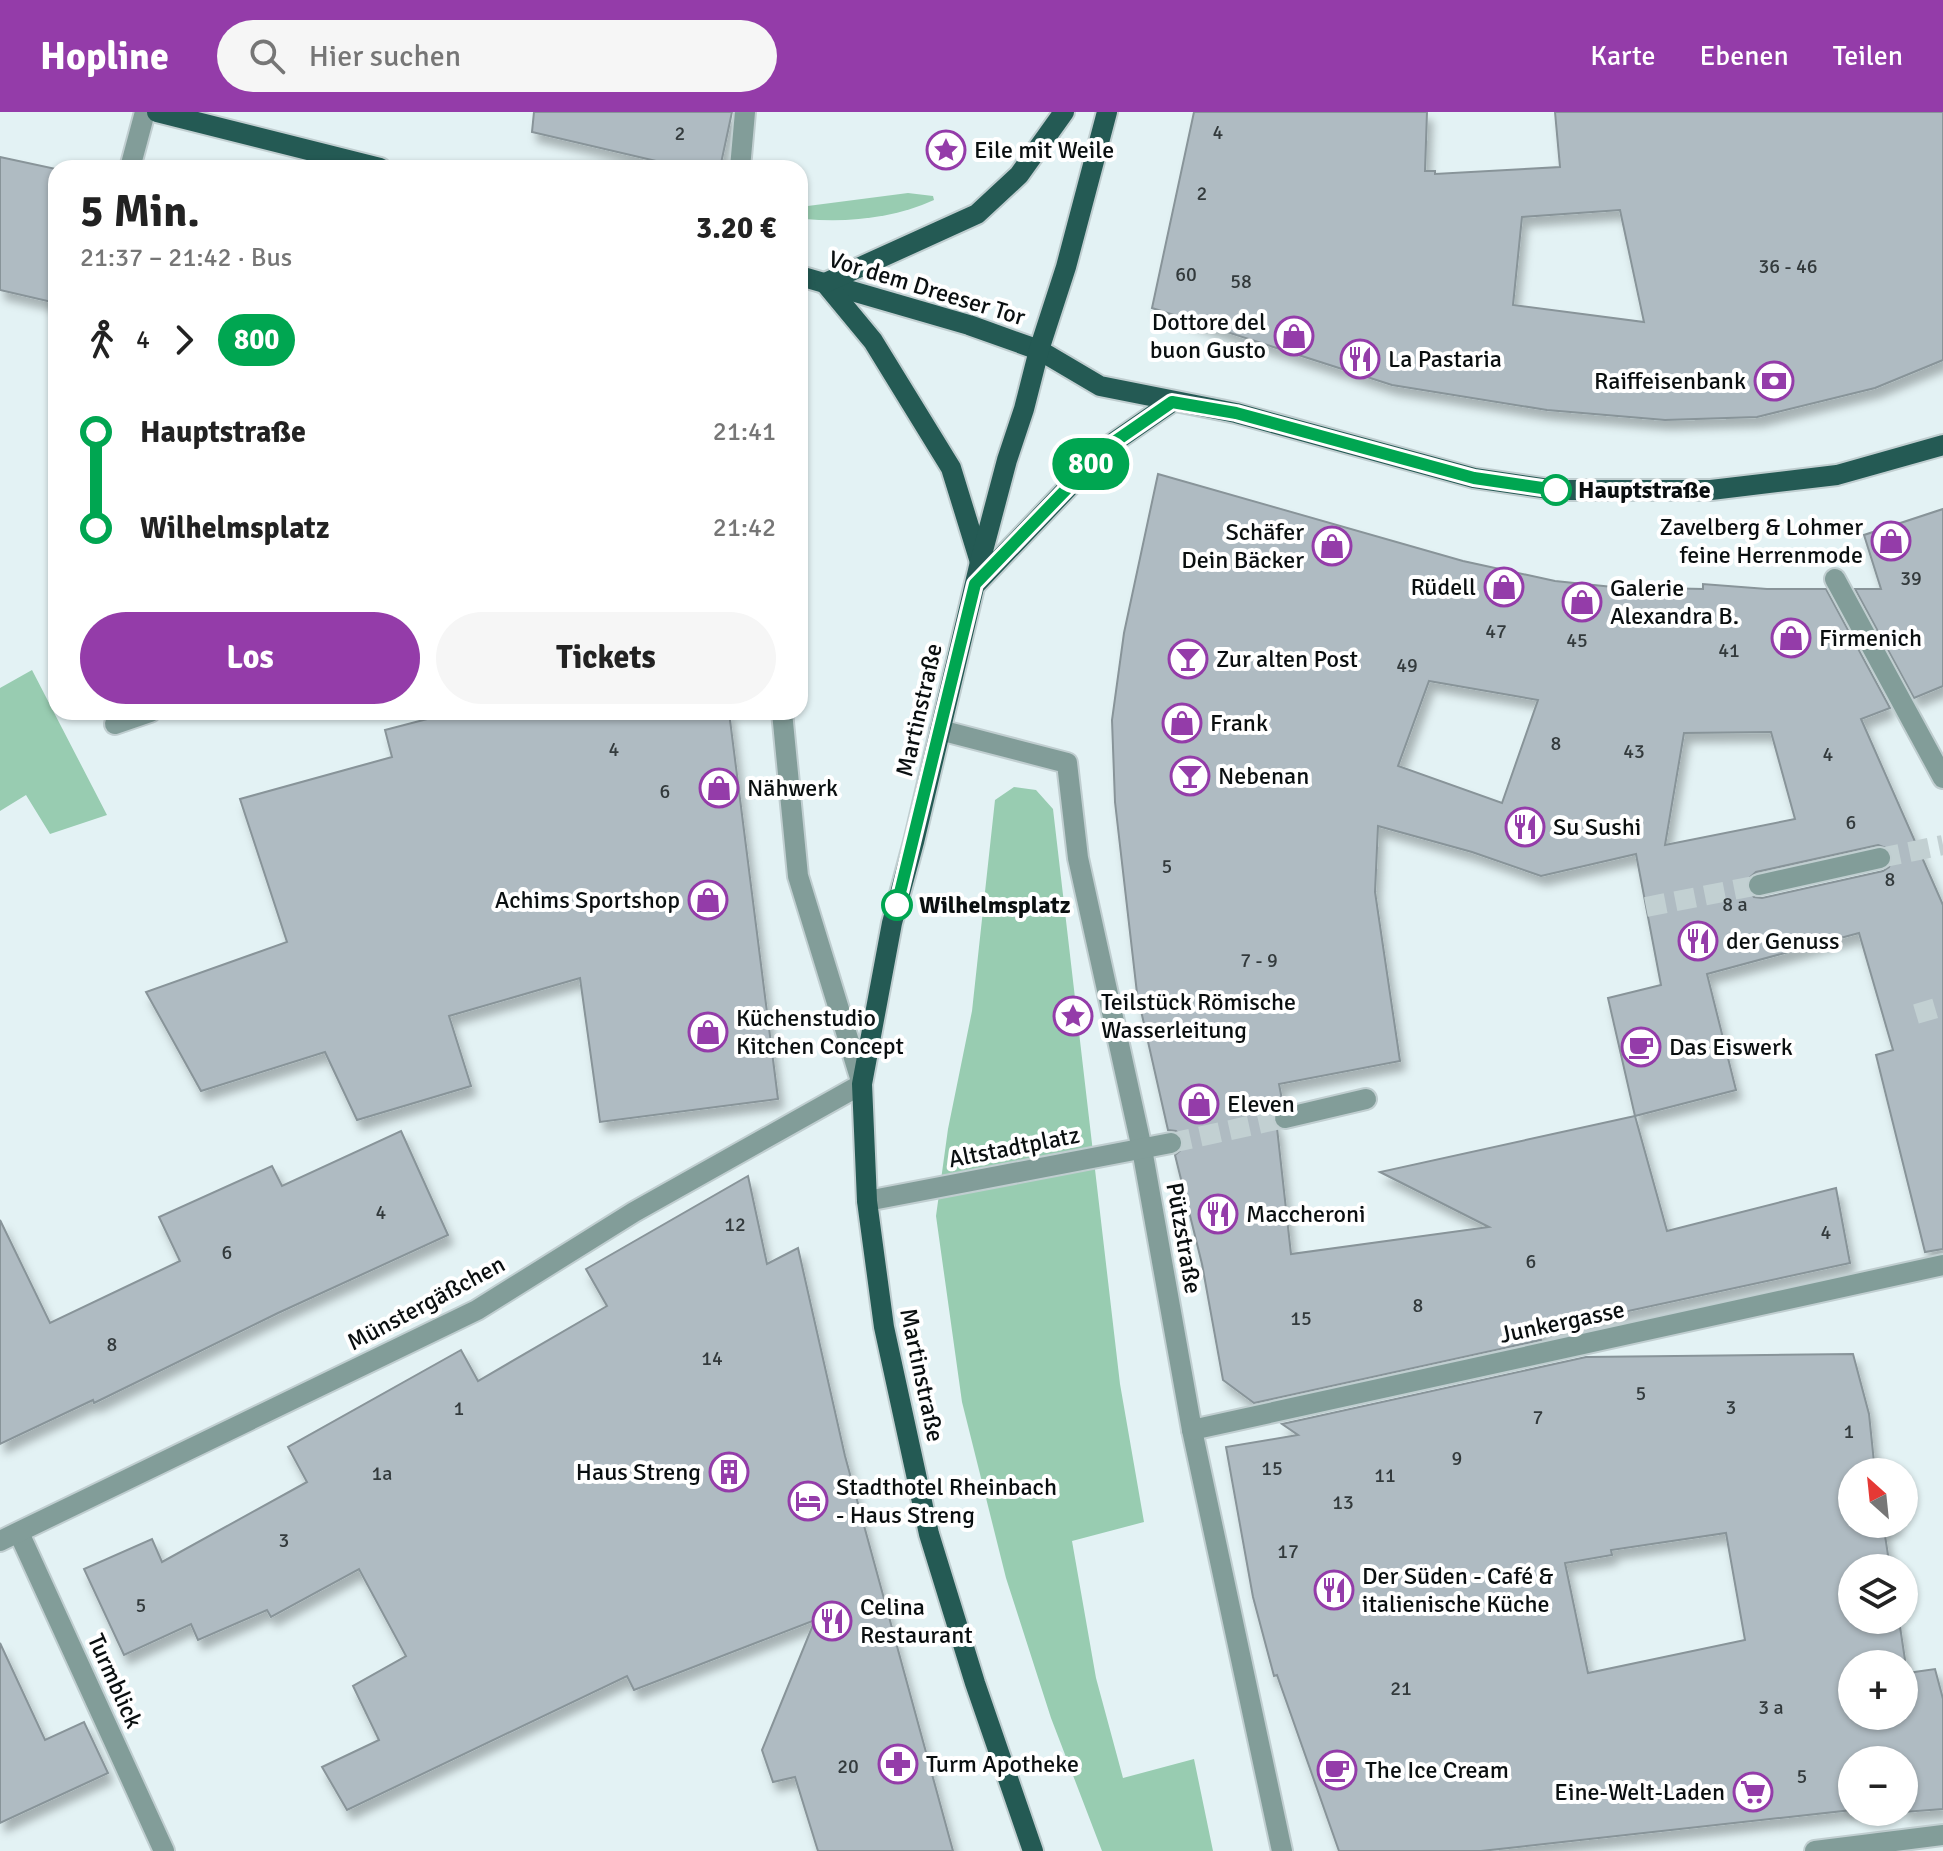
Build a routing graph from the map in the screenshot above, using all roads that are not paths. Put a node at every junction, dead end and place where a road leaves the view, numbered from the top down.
1 (145, 112) edge
2 (157, 112) edge
3 (745, 112) edge
4 (1064, 112) edge
5 (1107, 112) edge
6 (132, 160) edge
7 (348, 160) edge
8 (741, 160) edge
9 (808, 278) edge
10 (825, 283) junction
11 (1039, 350) junction
12 (1172, 402) junction
13 (1943, 445) edge
14 (980, 562) junction
15 (1835, 579) dead end
16 (975, 584) junction
17 (127, 720) edge
18 (783, 720) edge
19 (115, 724) dead end
20 (940, 730) junction
21 (1943, 778) edge
22 (1880, 858) tunnel mouth
23 (1759, 885) tunnel mouth
24 (862, 1084) junction
25 (1366, 1099) dead end
26 (1285, 1118) tunnel mouth
27 (1171, 1143) tunnel mouth
28 (1142, 1149) junction
29 (867, 1201) junction
30 (1943, 1265) edge
31 (1192, 1430) junction
32 (9, 1537) edge
33 (1943, 1835) edge
34 (164, 1851) edge
35 (1033, 1851) edge
36 (1282, 1851) edge
37 (1815, 1851) edge

1 - 6 street
2 - 7 main road
3 - 8 street
4 - 10 main road
5 - 11 main road, Martinstraße
9 - 10 main road, Vor dem Dreeser Tor
10 - 11 main road, Vor dem Dreeser Tor
10 - 14 main road
11 - 12 main road
11 - 14 main road, Martinstraße
12 - 13 main road
12 - 16 main road
14 - 16 main road, Martinstraße
15 - 21 street
16 - 20 main road, Martinstraße
17 - 19 street
18 - 24 street, Martinstraße
20 - 24 main road, Martinstraße
20 - 28 street, Pützstraße
22 - 23 street
24 - 29 main road, Martinstraße
24 - 32 street, Münstergäßchen
25 - 26 street
27 - 28 street, Altstadtplatz
28 - 29 street, Altstadtplatz
28 - 31 street, Pützstraße
29 - 35 main road, Martinstraße
30 - 31 street, Junkergasse
31 - 36 street, Pützstraße
32 - 34 street, Turmblick
33 - 37 street

